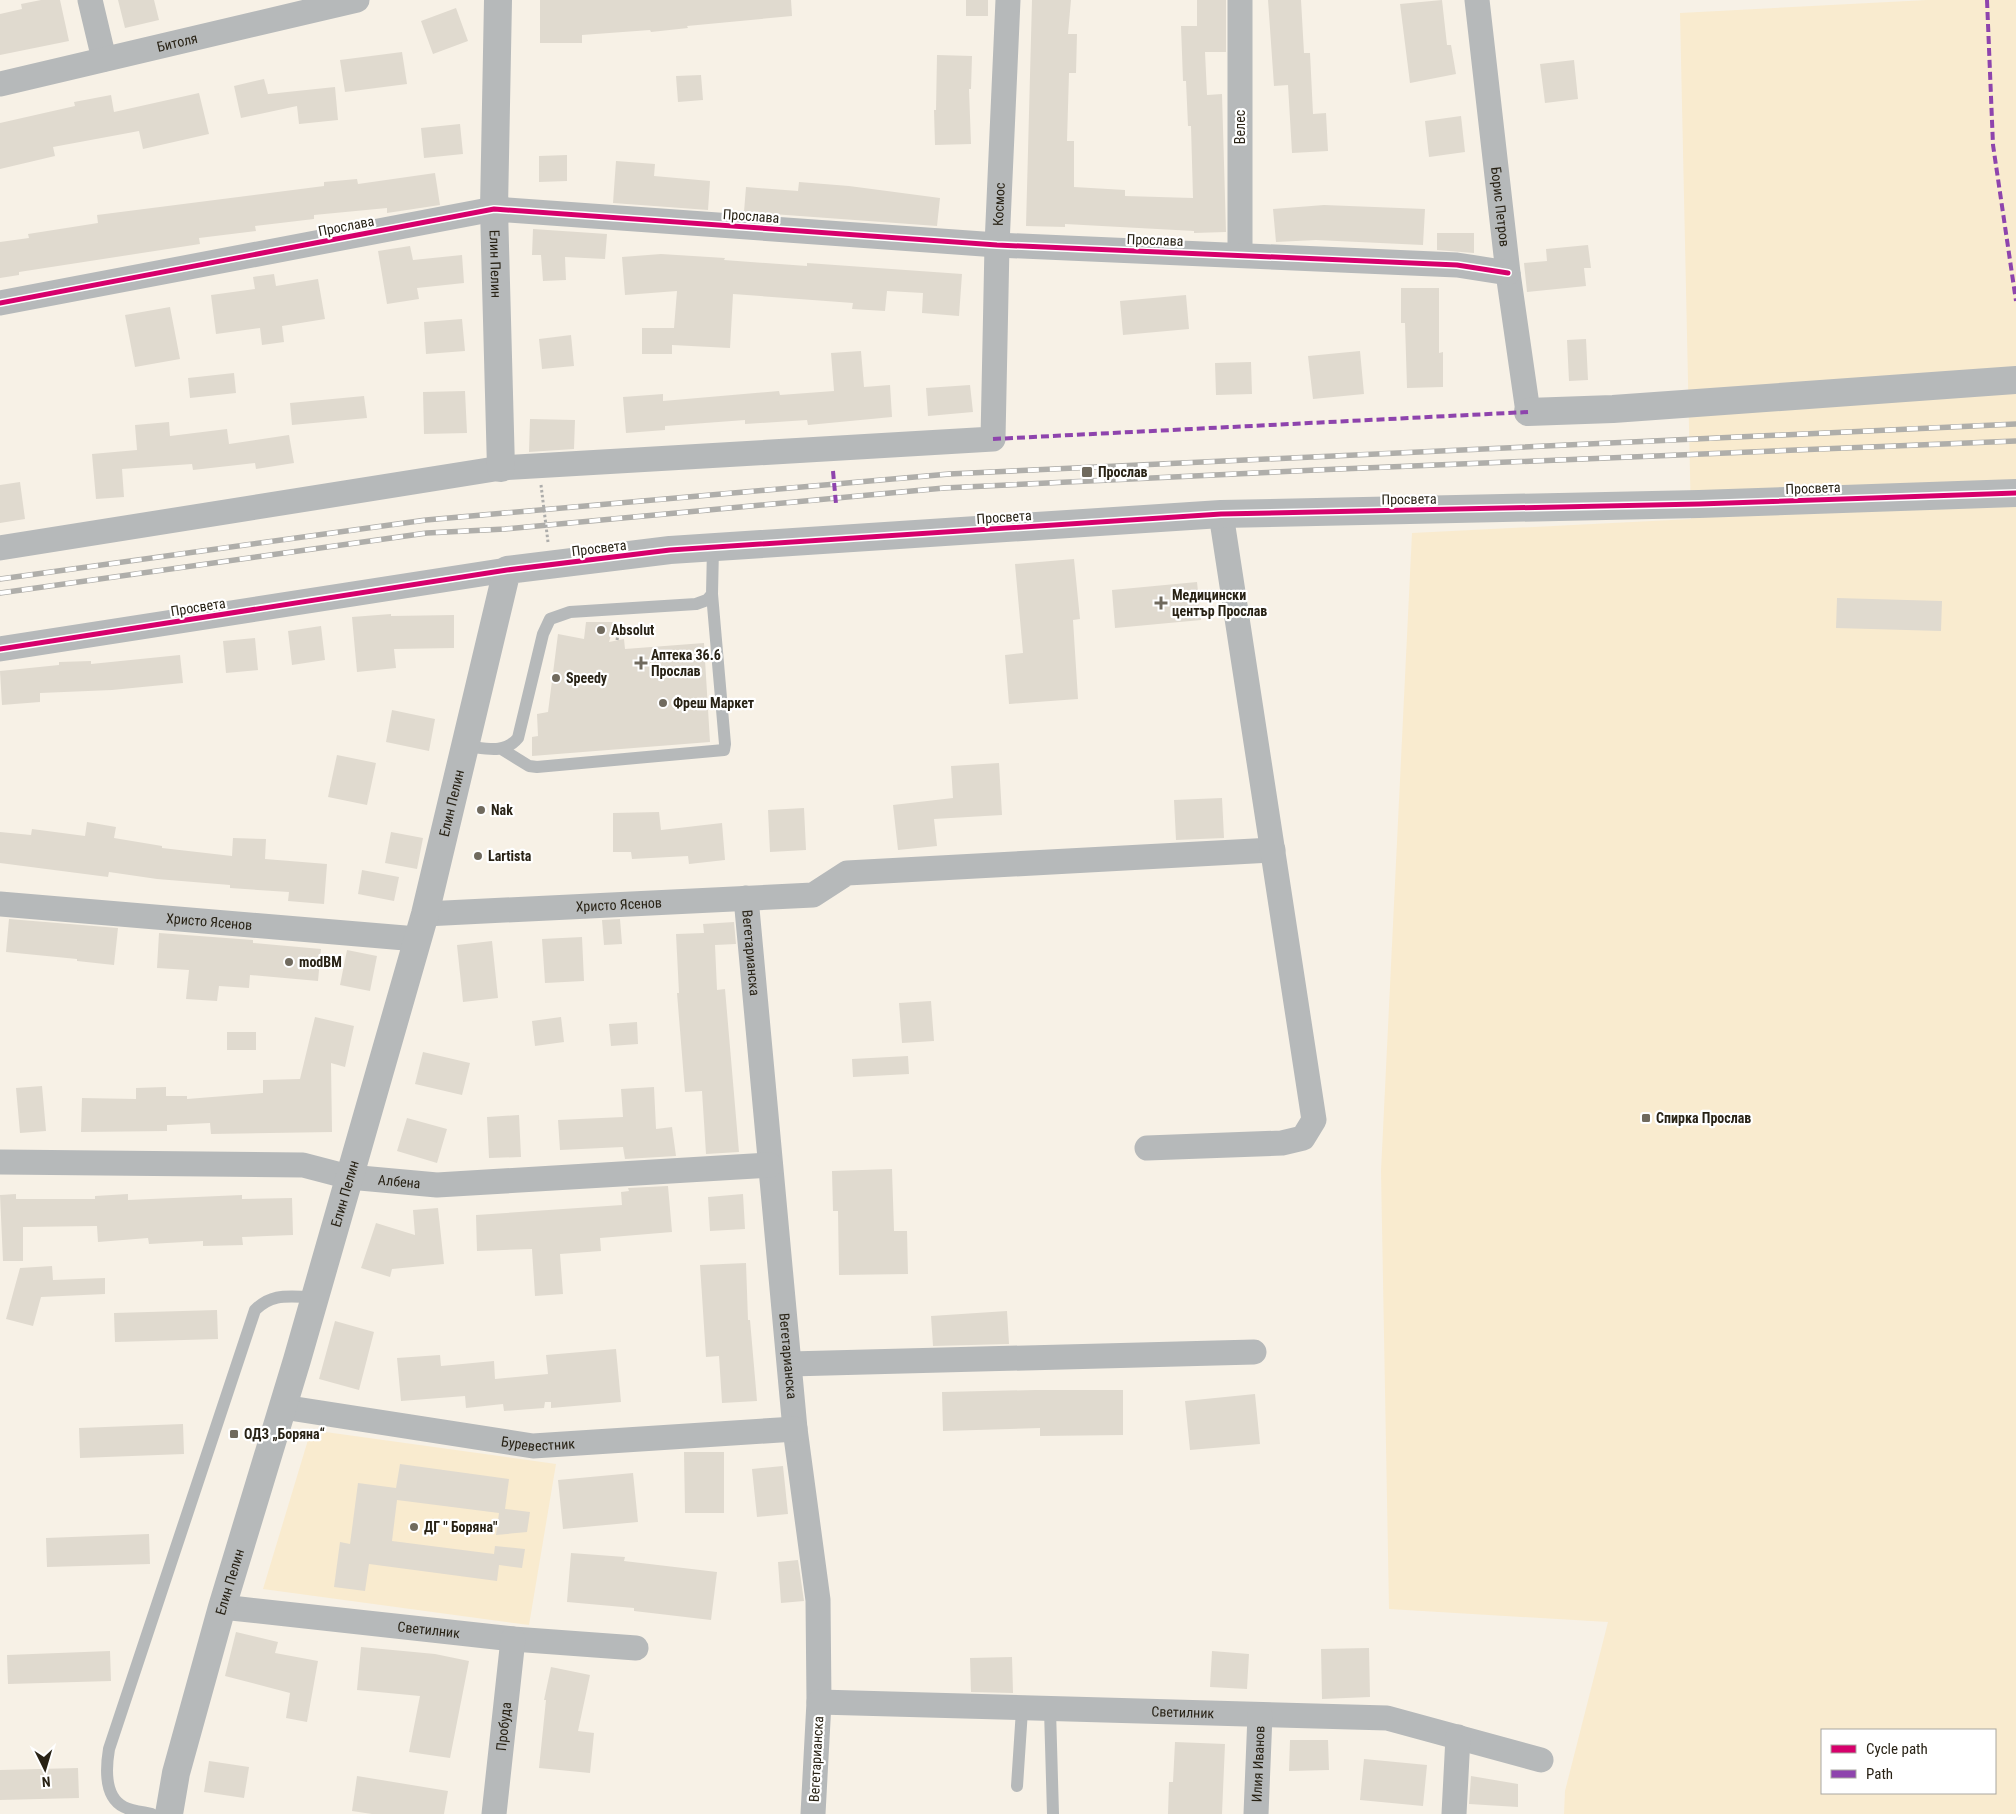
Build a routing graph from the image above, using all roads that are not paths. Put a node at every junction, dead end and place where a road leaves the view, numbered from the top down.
1 (90, 0) edge
2 (356, 0) edge
3 (498, 0) edge
4 (1008, 0) edge
5 (1240, 0) edge
6 (1477, 0) edge
7 (104, 59) junction
8 (0, 84) edge
9 (494, 209) junction
10 (997, 245) junction
11 (1240, 254) junction
12 (1508, 273) junction
13 (0, 303) edge
14 (2016, 380) edge
15 (1528, 412) joint
16 (501, 468) junction
17 (2016, 493) edge
18 (1221, 514) junction
19 (0, 548) edge
20 (713, 548) junction
21 (507, 570) junction
22 (712, 594) junction
23 (0, 649) edge
24 (465, 746) junction
25 (503, 750) junction
26 (1273, 850) junction
27 (746, 898) junction
28 (0, 904) edge
29 (421, 927) junction
30 (1147, 1148) dead end
31 (0, 1162) edge
32 (770, 1165) junction
33 (349, 1177) junction
34 (314, 1297) junction
35 (1254, 1352) dead end
36 (790, 1364) junction
37 (282, 1407) junction
38 (795, 1429) junction
39 (222, 1607) junction
40 (513, 1639) junction
41 (636, 1648) dead end
42 (819, 1702) junction
43 (1022, 1710) junction
44 (1050, 1710) junction
45 (1260, 1715) junction
46 (1458, 1737) junction
47 (1541, 1760) dead end
48 (1017, 1786) dead end
49 (152, 1814) edge
50 (168, 1814) edge
51 (494, 1814) edge
52 (813, 1814) edge
53 (1053, 1814) edge
54 (1256, 1814) edge
55 (1454, 1814) edge

1 - 7 street
2 - 7 street, Битоля
3 - 9 street, Елин Пелин
4 - 10 street, Космос
5 - 11 street, Велес
6 - 12 street, Борис Петров
7 - 8 street, Битоля
9 - 10 street, Прослава
9 - 13 street, Прослава
9 - 16 street, Елин Пелин
10 - 11 street, Прослава
10 - 16 street, Космос
11 - 12 street, Прослава
12 - 15 street, Борис Петров
14 - 15 street
16 - 19 street
17 - 18 street, Просвета
18 - 20 street, Просвета
18 - 26 street
20 - 21 street, Просвета
20 - 22 lane
21 - 23 street, Просвета
21 - 24 street, Елин Пелин
22 - 25 lane
22 - 25 lane
24 - 25 lane
24 - 29 street, Елин Пелин
26 - 27 street, Христо Ясенов
26 - 30 street
27 - 29 street, Христо Ясенов
27 - 32 street, Вегетарианска
28 - 29 street, Христо Ясенов
29 - 33 street, Елин Пелин
31 - 33 street, Албена
32 - 33 street, Албена
32 - 36 street, Вегетарианска
33 - 34 street, Елин Пелин
34 - 37 street, Елин Пелин
34 - 49 lane
35 - 36 street
36 - 38 street, Вегетарианска
37 - 38 street, Буревестник
37 - 39 street, Елин Пелин
38 - 42 street, Вегетарианска
39 - 40 street, Светилник
39 - 50 street, Елин Пелин
40 - 41 street, Светилник
40 - 51 street, Пробуда
42 - 43 street, Светилник
42 - 52 street, Вегетарианска
43 - 44 street, Светилник
43 - 48 lane
44 - 45 street, Светилник
44 - 53 lane
45 - 46 street, Светилник
45 - 54 street, Илия Иванов
46 - 47 street, Светилник
46 - 55 street

